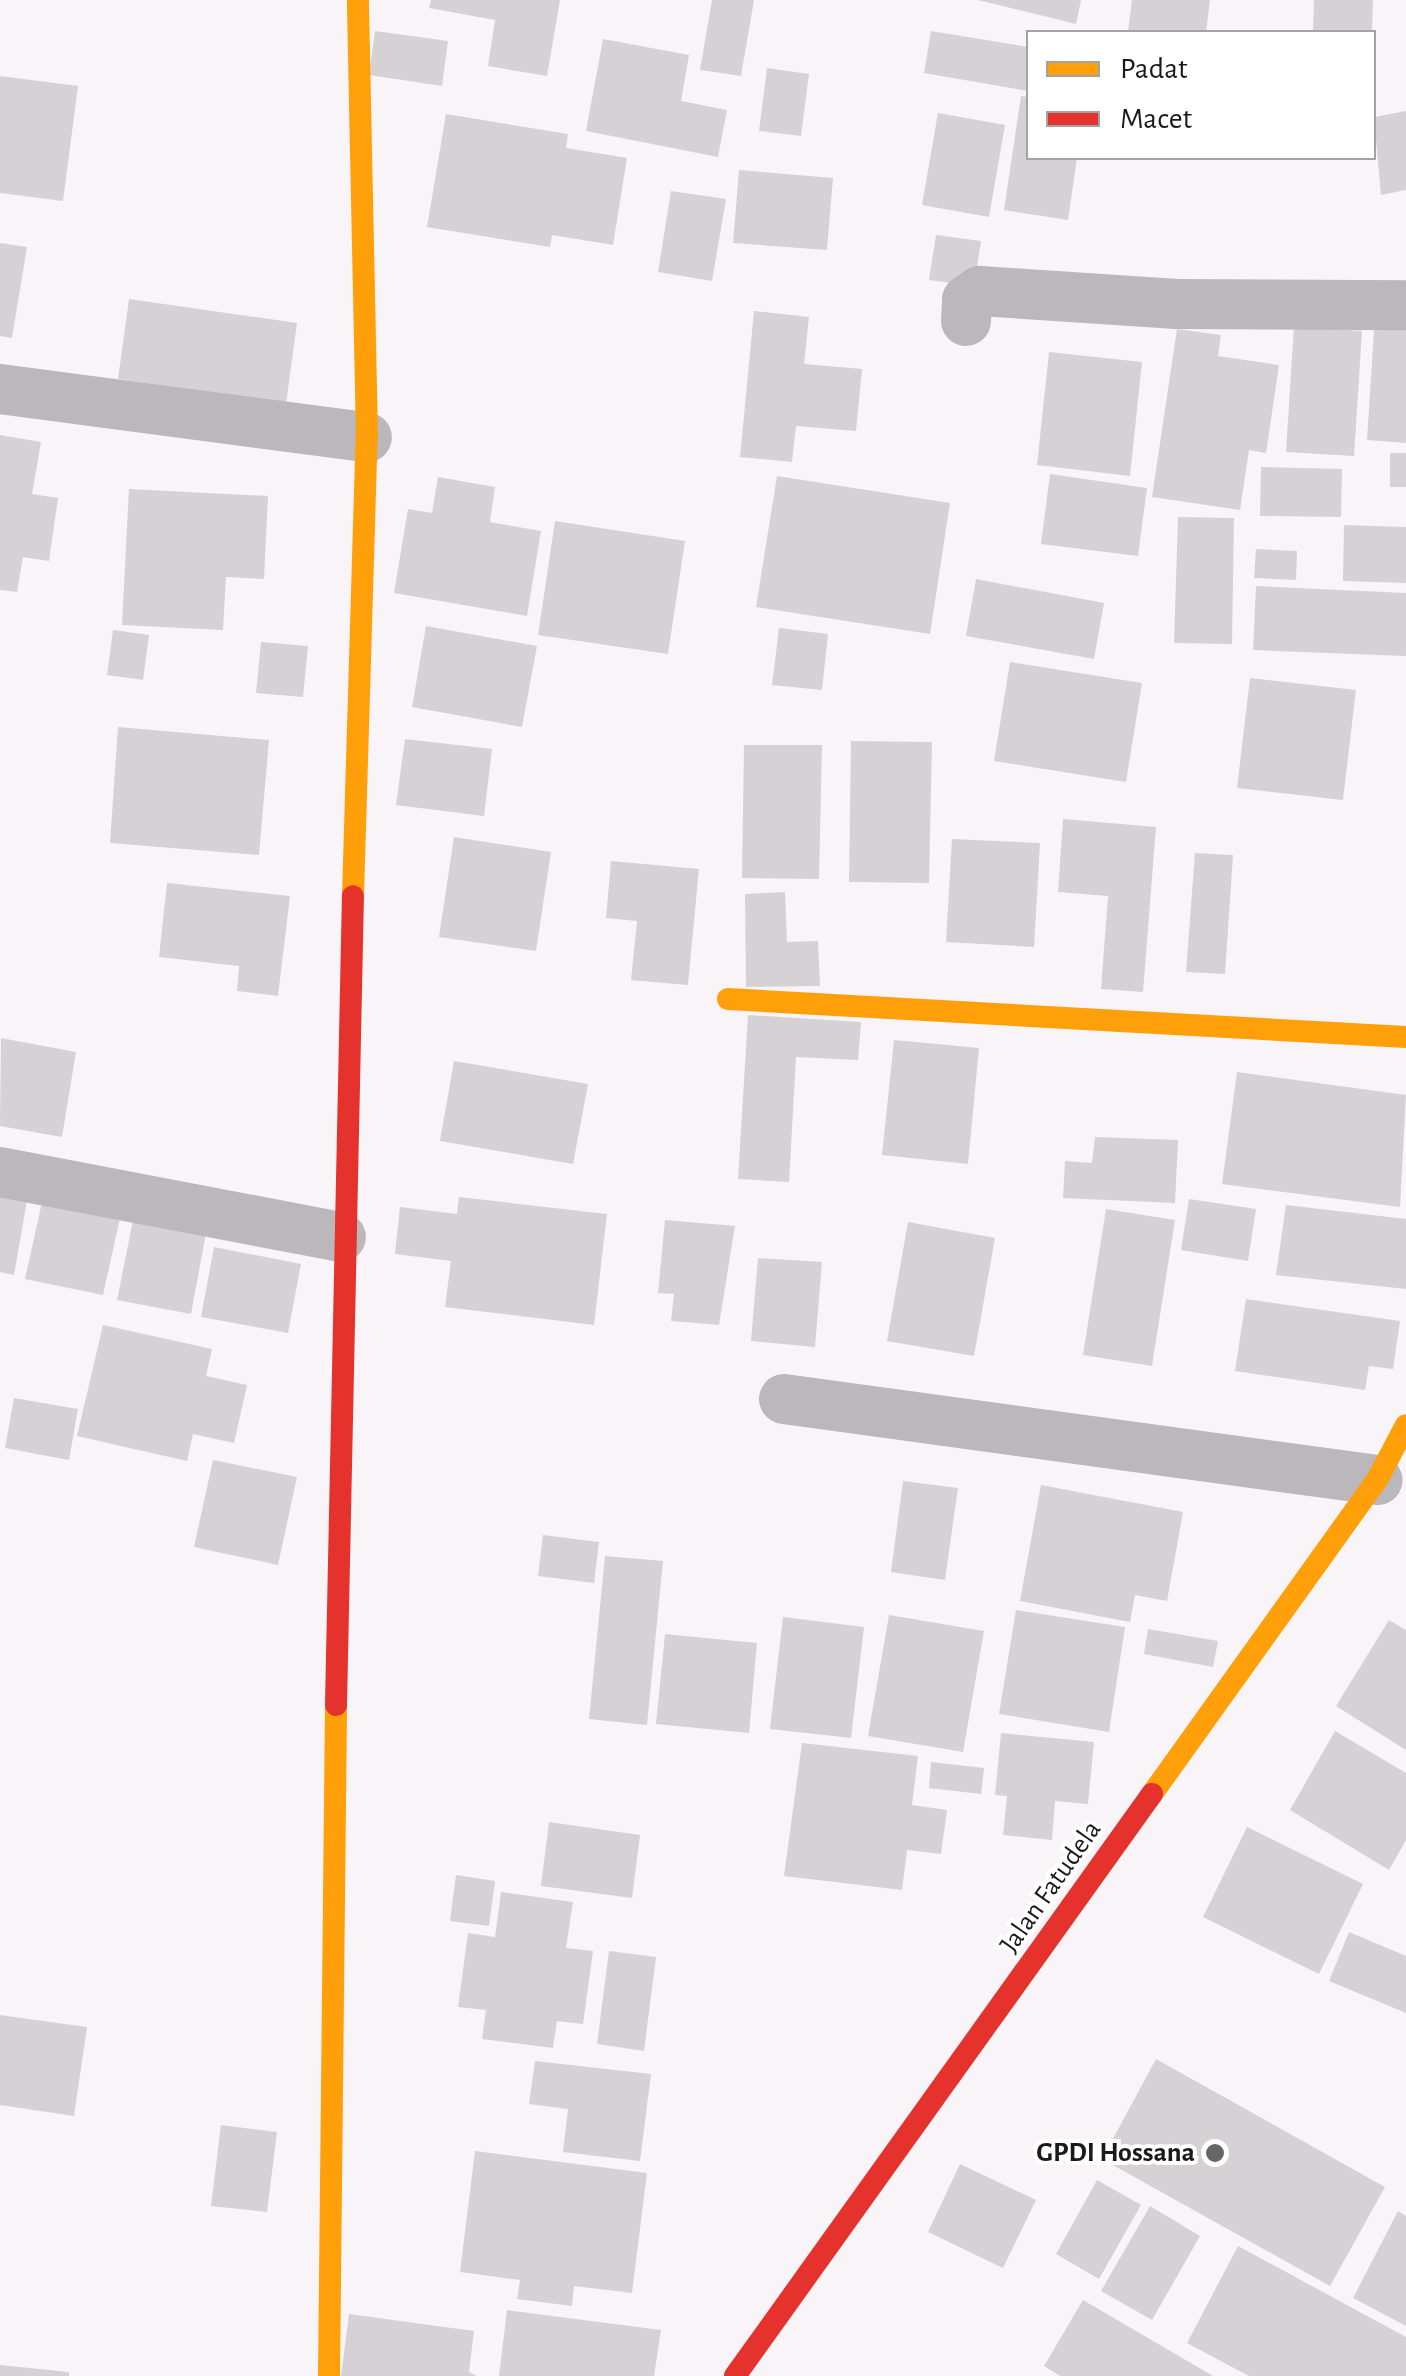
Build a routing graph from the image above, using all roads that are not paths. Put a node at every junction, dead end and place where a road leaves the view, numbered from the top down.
1 (358, 0) edge
2 (1406, 305) edge
3 (966, 321) dead end
4 (0, 389) edge
5 (367, 437) junction
6 (728, 999) dead end
7 (1406, 1038) edge
8 (0, 1172) edge
9 (341, 1237) junction
10 (784, 1400) dead end
11 (1406, 1426) edge
12 (1377, 1480) junction
13 (329, 2376) edge
14 (736, 2376) edge

1 - 5 street
2 - 3 street
4 - 5 street
5 - 9 street
6 - 7 street
8 - 9 street
9 - 13 street
10 - 12 street
11 - 12 street, Jalan Fatudela
12 - 14 street, Jalan Fatudela

